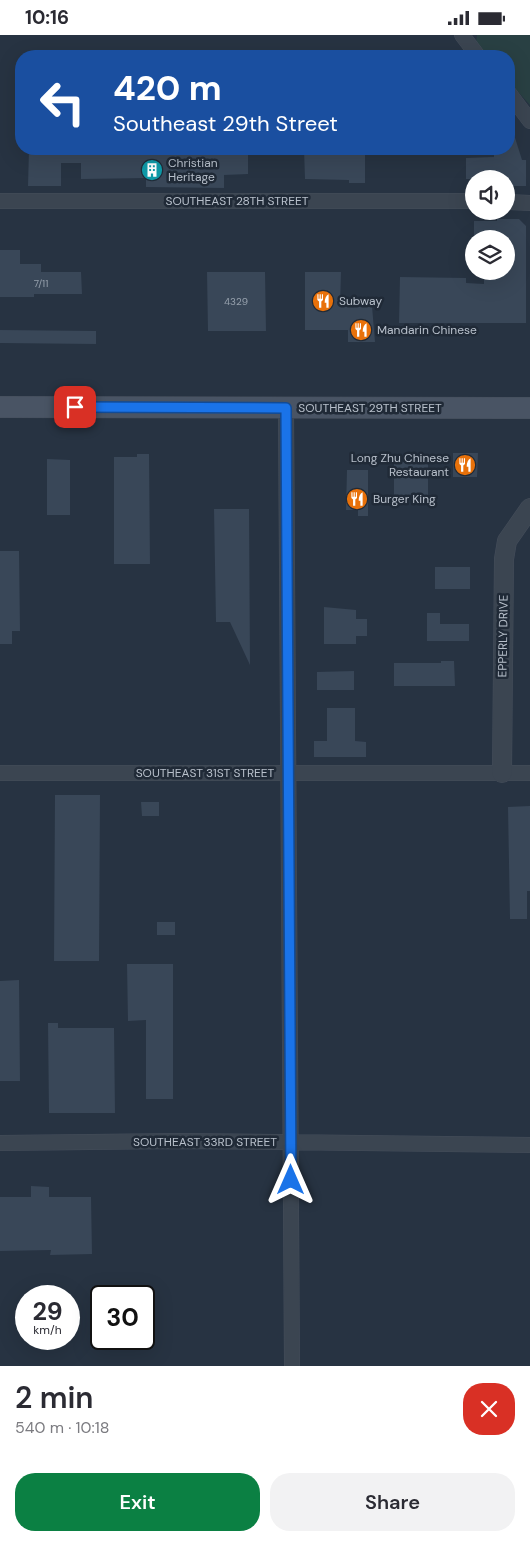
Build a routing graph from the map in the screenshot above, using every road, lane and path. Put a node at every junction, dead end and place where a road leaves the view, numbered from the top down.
1 (462, 35) edge
2 (473, 50) edge
3 (515, 101) edge
4 (530, 121) edge
5 (0, 201) edge
6 (465, 201) edge
7 (515, 202) edge
8 (530, 203) edge
9 (0, 407) edge
10 (286, 408) junction
11 (530, 408) edge
12 (530, 508) edge
13 (0, 773) edge
14 (289, 773) junction
15 (502, 773) junction
16 (530, 773) edge
17 (0, 1143) edge
18 (291, 1143) junction
19 (530, 1145) edge
20 (292, 1366) edge

1 - 2 street
3 - 4 street
5 - 6 street, SOUTHEAST 28TH STREET
7 - 8 street
9 - 10 main road, SOUTHEAST 29TH STREET
10 - 11 main road, SOUTHEAST 29TH STREET
10 - 14 street
12 - 15 street, EPPERLY DRIVE
13 - 14 street, SOUTHEAST 31ST STREET
14 - 15 street, SOUTHEAST 31ST STREET
14 - 18 street
15 - 16 street, SOUTHEAST 31ST STREET
17 - 18 street, SOUTHEAST 33RD STREET
18 - 19 street, SOUTHEAST 33RD STREET
18 - 20 street

